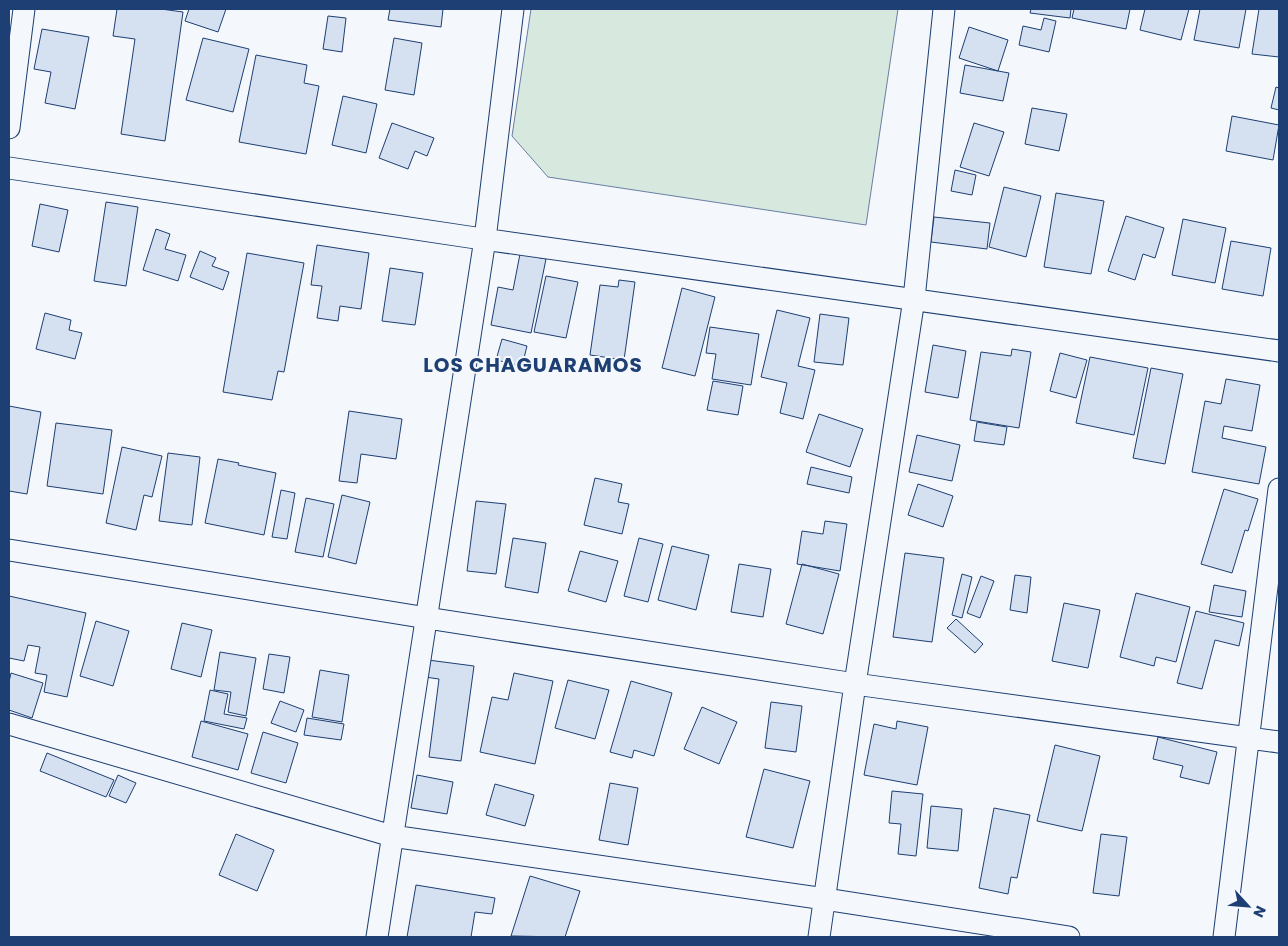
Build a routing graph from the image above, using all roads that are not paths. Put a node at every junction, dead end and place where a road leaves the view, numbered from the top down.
1 (24, 9) edge
2 (514, 9) edge
3 (944, 9) edge
4 (9, 128) edge
5 (9, 168) edge
6 (485, 239) junction
7 (914, 299) junction
8 (1279, 350) edge
9 (1279, 490) edge
10 (9, 550) edge
11 (427, 618) junction
12 (855, 684) junction
13 (9, 724) edge
14 (1248, 738) junction
15 (1279, 742) edge
16 (392, 836) junction
17 (825, 899) junction
18 (377, 937) edge
19 (819, 937) edge
20 (1069, 937) edge
21 (1224, 937) edge

1 - 4 street
2 - 6 street
3 - 7 street
5 - 6 street
6 - 7 street
6 - 11 street
7 - 8 street
7 - 12 street
9 - 14 street
10 - 11 street
11 - 12 street
11 - 16 street
12 - 14 street
12 - 17 street
13 - 16 street
14 - 15 street
14 - 21 street
16 - 17 street
16 - 18 street
17 - 19 street
17 - 20 street

